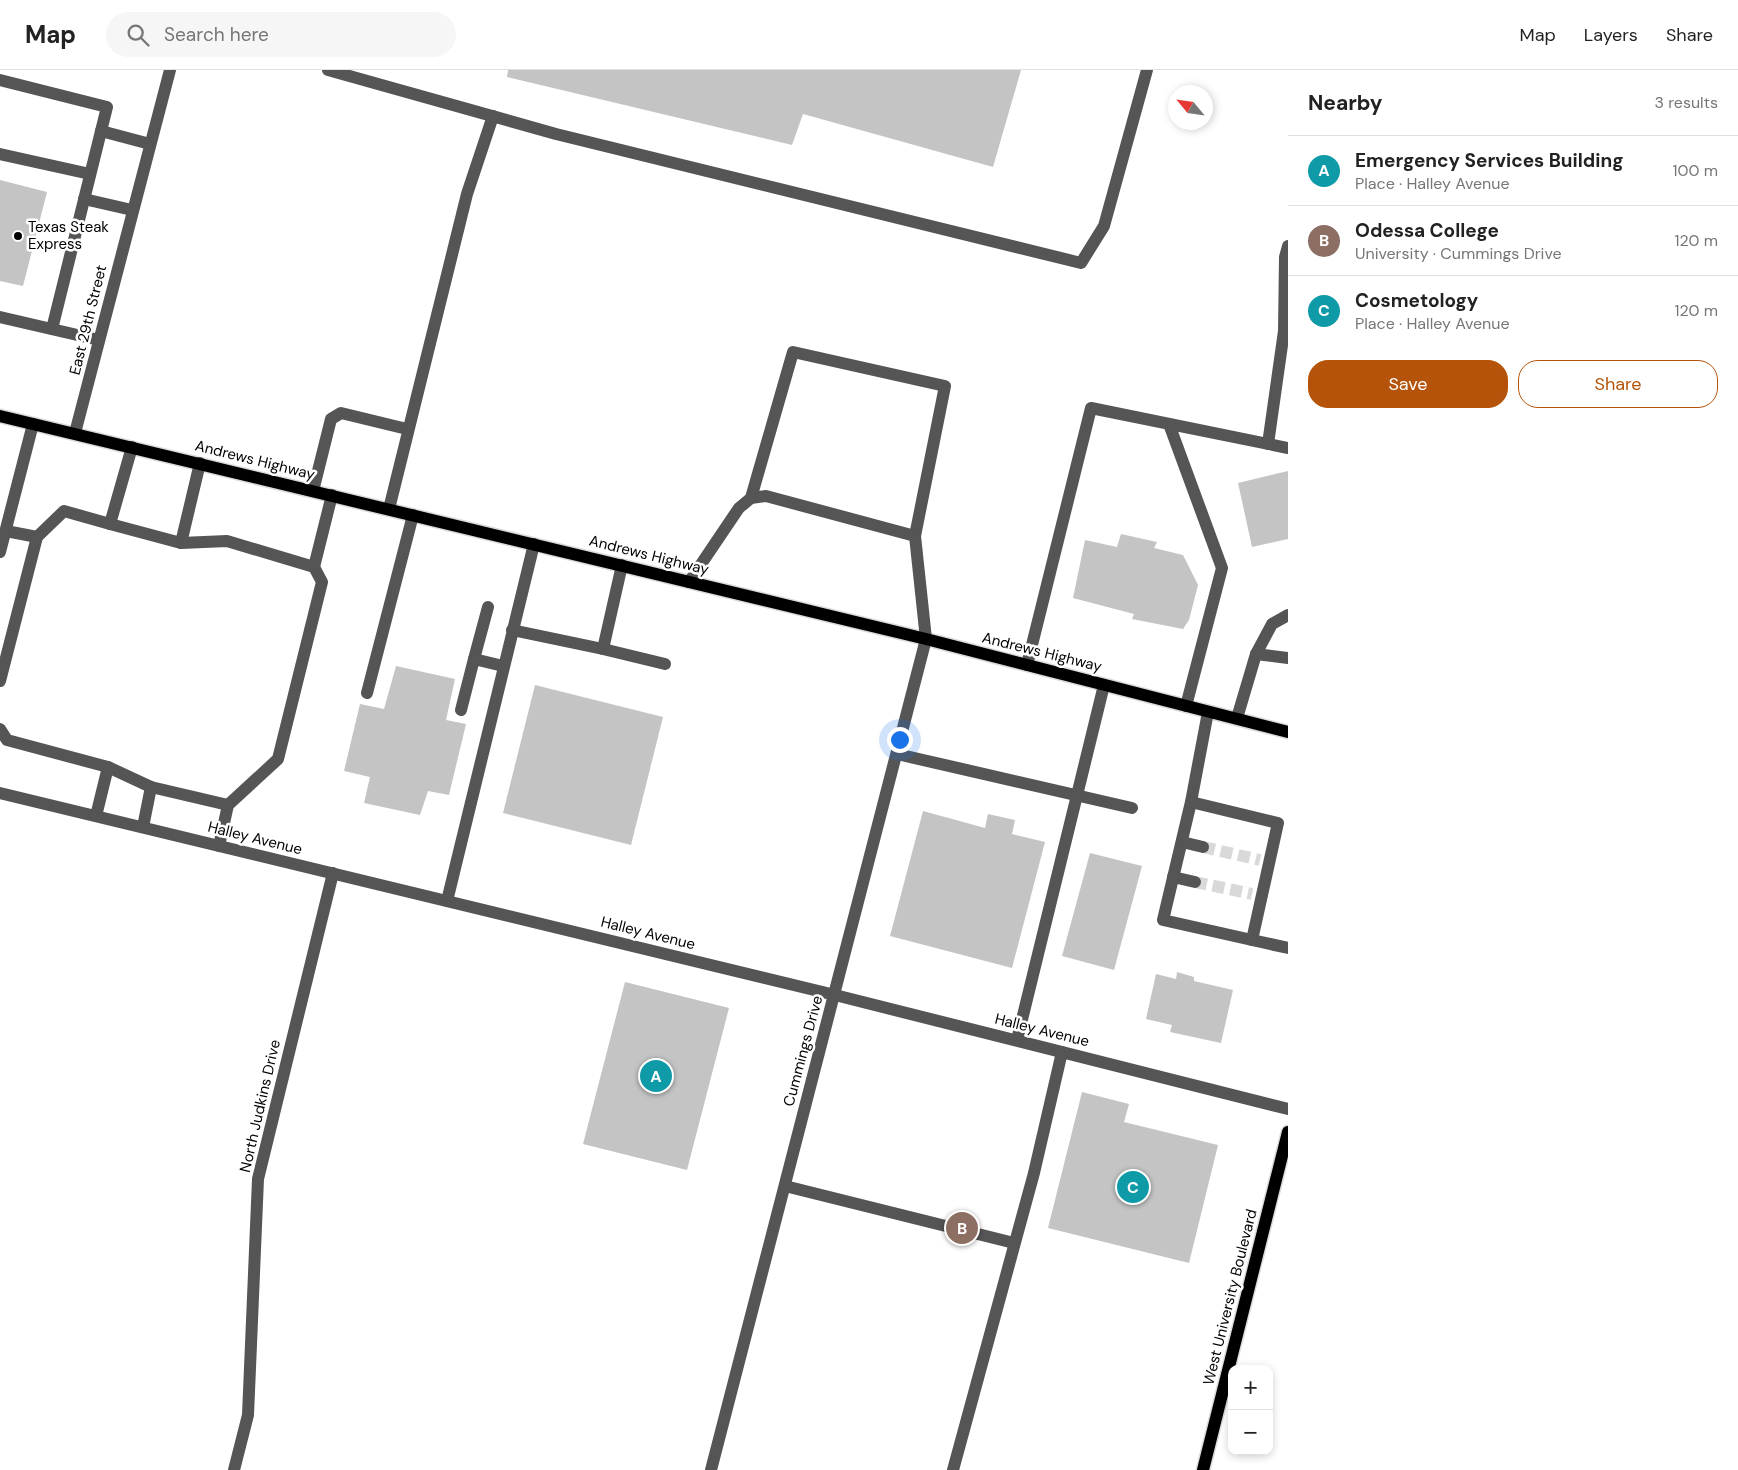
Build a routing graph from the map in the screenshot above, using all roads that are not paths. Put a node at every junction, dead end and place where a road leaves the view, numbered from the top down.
1 (170, 70) edge
2 (328, 70) edge
3 (1147, 70) edge
4 (0, 80) edge
5 (493, 116) junction
6 (101, 131) junction
7 (150, 144) junction
8 (0, 154) edge
9 (90, 174) junction
10 (84, 199) junction
11 (132, 210) junction
12 (1288, 246) edge
13 (0, 317) edge
14 (52, 329) junction
15 (99, 340) junction
16 (0, 416) edge
17 (33, 424) junction
18 (1169, 424) junction
19 (407, 429) junction
20 (75, 433) junction
21 (1268, 444) junction
22 (132, 447) junction
23 (1288, 448) edge
24 (200, 463) junction
25 (313, 491) junction
26 (332, 495) junction
27 (752, 498) junction
28 (389, 509) junction
29 (413, 515) junction
30 (110, 524) junction
31 (6, 531) junction
32 (914, 536) junction
33 (37, 537) junction
34 (181, 543) junction
35 (534, 544) junction
36 (0, 552) edge
37 (622, 565) junction
38 (314, 567) junction
39 (689, 582) junction
40 (488, 607) dead end
41 (1288, 615) edge
42 (512, 630) junction
43 (926, 639) junction
44 (603, 649) junction
45 (1256, 654) junction
46 (1288, 658) edge
47 (474, 659) junction
48 (665, 664) dead end
49 (1027, 665) junction
50 (503, 666) junction
51 (0, 681) edge
52 (1104, 685) junction
53 (367, 693) dead end
54 (1186, 706) junction
55 (461, 710) dead end
56 (1208, 712) junction
57 (1237, 718) junction
58 (0, 729) edge
59 (1288, 732) edge
60 (897, 754) junction
61 (108, 767) junction
62 (151, 787) junction
63 (0, 792) edge
64 (1077, 796) junction
65 (1191, 802) junction
66 (228, 805) junction
67 (1132, 808) dead end
68 (96, 816) junction
69 (142, 827) junction
70 (1182, 842) junction
71 (218, 846) junction
72 (1203, 847) tunnel mouth
73 (333, 873) junction
74 (1173, 877) junction
75 (1196, 882) tunnel mouth
76 (447, 901) junction
77 (1252, 940) junction
78 (1288, 948) edge
79 (835, 995) junction
80 (1018, 1040) junction
81 (1062, 1052) junction
82 (1288, 1109) edge
83 (1288, 1132) edge
84 (785, 1186) junction
85 (1014, 1243) junction
86 (234, 1470) edge
87 (711, 1470) edge
88 (953, 1470) edge
89 (1203, 1470) edge

1 - 7 street, East 29th Street
2 - 5 street
3 - 5 street
4 - 6 street
5 - 19 street
6 - 7 street
6 - 9 street
7 - 11 street, East 29th Street
8 - 9 street
9 - 10 street
10 - 11 street
10 - 14 street
11 - 15 street, East 29th Street
12 - 21 street
13 - 14 street
14 - 15 street
15 - 20 street, East 29th Street
16 - 17 main road, Andrews Highway
17 - 20 main road, Andrews Highway
17 - 31 street
18 - 21 street
18 - 49 street
18 - 54 street
19 - 25 street
19 - 28 street
20 - 22 main road, Andrews Highway
21 - 23 street
22 - 24 main road, Andrews Highway
22 - 30 street
24 - 25 main road, Andrews Highway
24 - 34 street
25 - 26 main road, Andrews Highway
26 - 28 main road, Andrews Highway
26 - 38 street
27 - 32 street
27 - 32 street
27 - 39 street
28 - 29 main road, Andrews Highway
29 - 35 main road, Andrews Highway
29 - 53 street
30 - 33 street
30 - 34 street
31 - 33 street
31 - 36 street
32 - 43 street
33 - 51 street
34 - 38 street
35 - 37 main road, Andrews Highway
35 - 42 street
37 - 39 main road, Andrews Highway
37 - 44 street
38 - 66 street
39 - 43 main road, Andrews Highway
40 - 47 street
41 - 45 street
42 - 44 street
42 - 50 street
43 - 49 main road, Andrews Highway
43 - 60 street, Cummings Drive
44 - 48 street
45 - 46 street
45 - 57 street
47 - 50 street
47 - 55 street
49 - 52 main road, Andrews Highway
50 - 76 street
52 - 54 main road, Andrews Highway
52 - 64 street
54 - 56 main road, Andrews Highway
56 - 57 main road, Andrews Highway
56 - 65 street
57 - 59 main road, Andrews Highway
58 - 61 street
60 - 64 street
60 - 79 street, Cummings Drive
61 - 62 street
61 - 68 street
62 - 66 street
62 - 69 street
63 - 68 street, Halley Avenue
64 - 67 street
64 - 80 street
65 - 70 street
65 - 77 street
66 - 71 street
68 - 69 street, Halley Avenue
69 - 71 street, Halley Avenue
70 - 72 street
70 - 74 street
71 - 73 street, Halley Avenue
73 - 76 street, Halley Avenue
73 - 86 street, North Judkins Drive
74 - 75 street
74 - 77 street
76 - 79 street, Halley Avenue
77 - 78 street
79 - 80 street, Halley Avenue
79 - 84 street, Cummings Drive
80 - 81 street, Halley Avenue
81 - 82 street, Halley Avenue
81 - 85 street
83 - 89 main road, West University Boulevard
84 - 85 street
84 - 87 street, Cummings Drive
85 - 88 street

